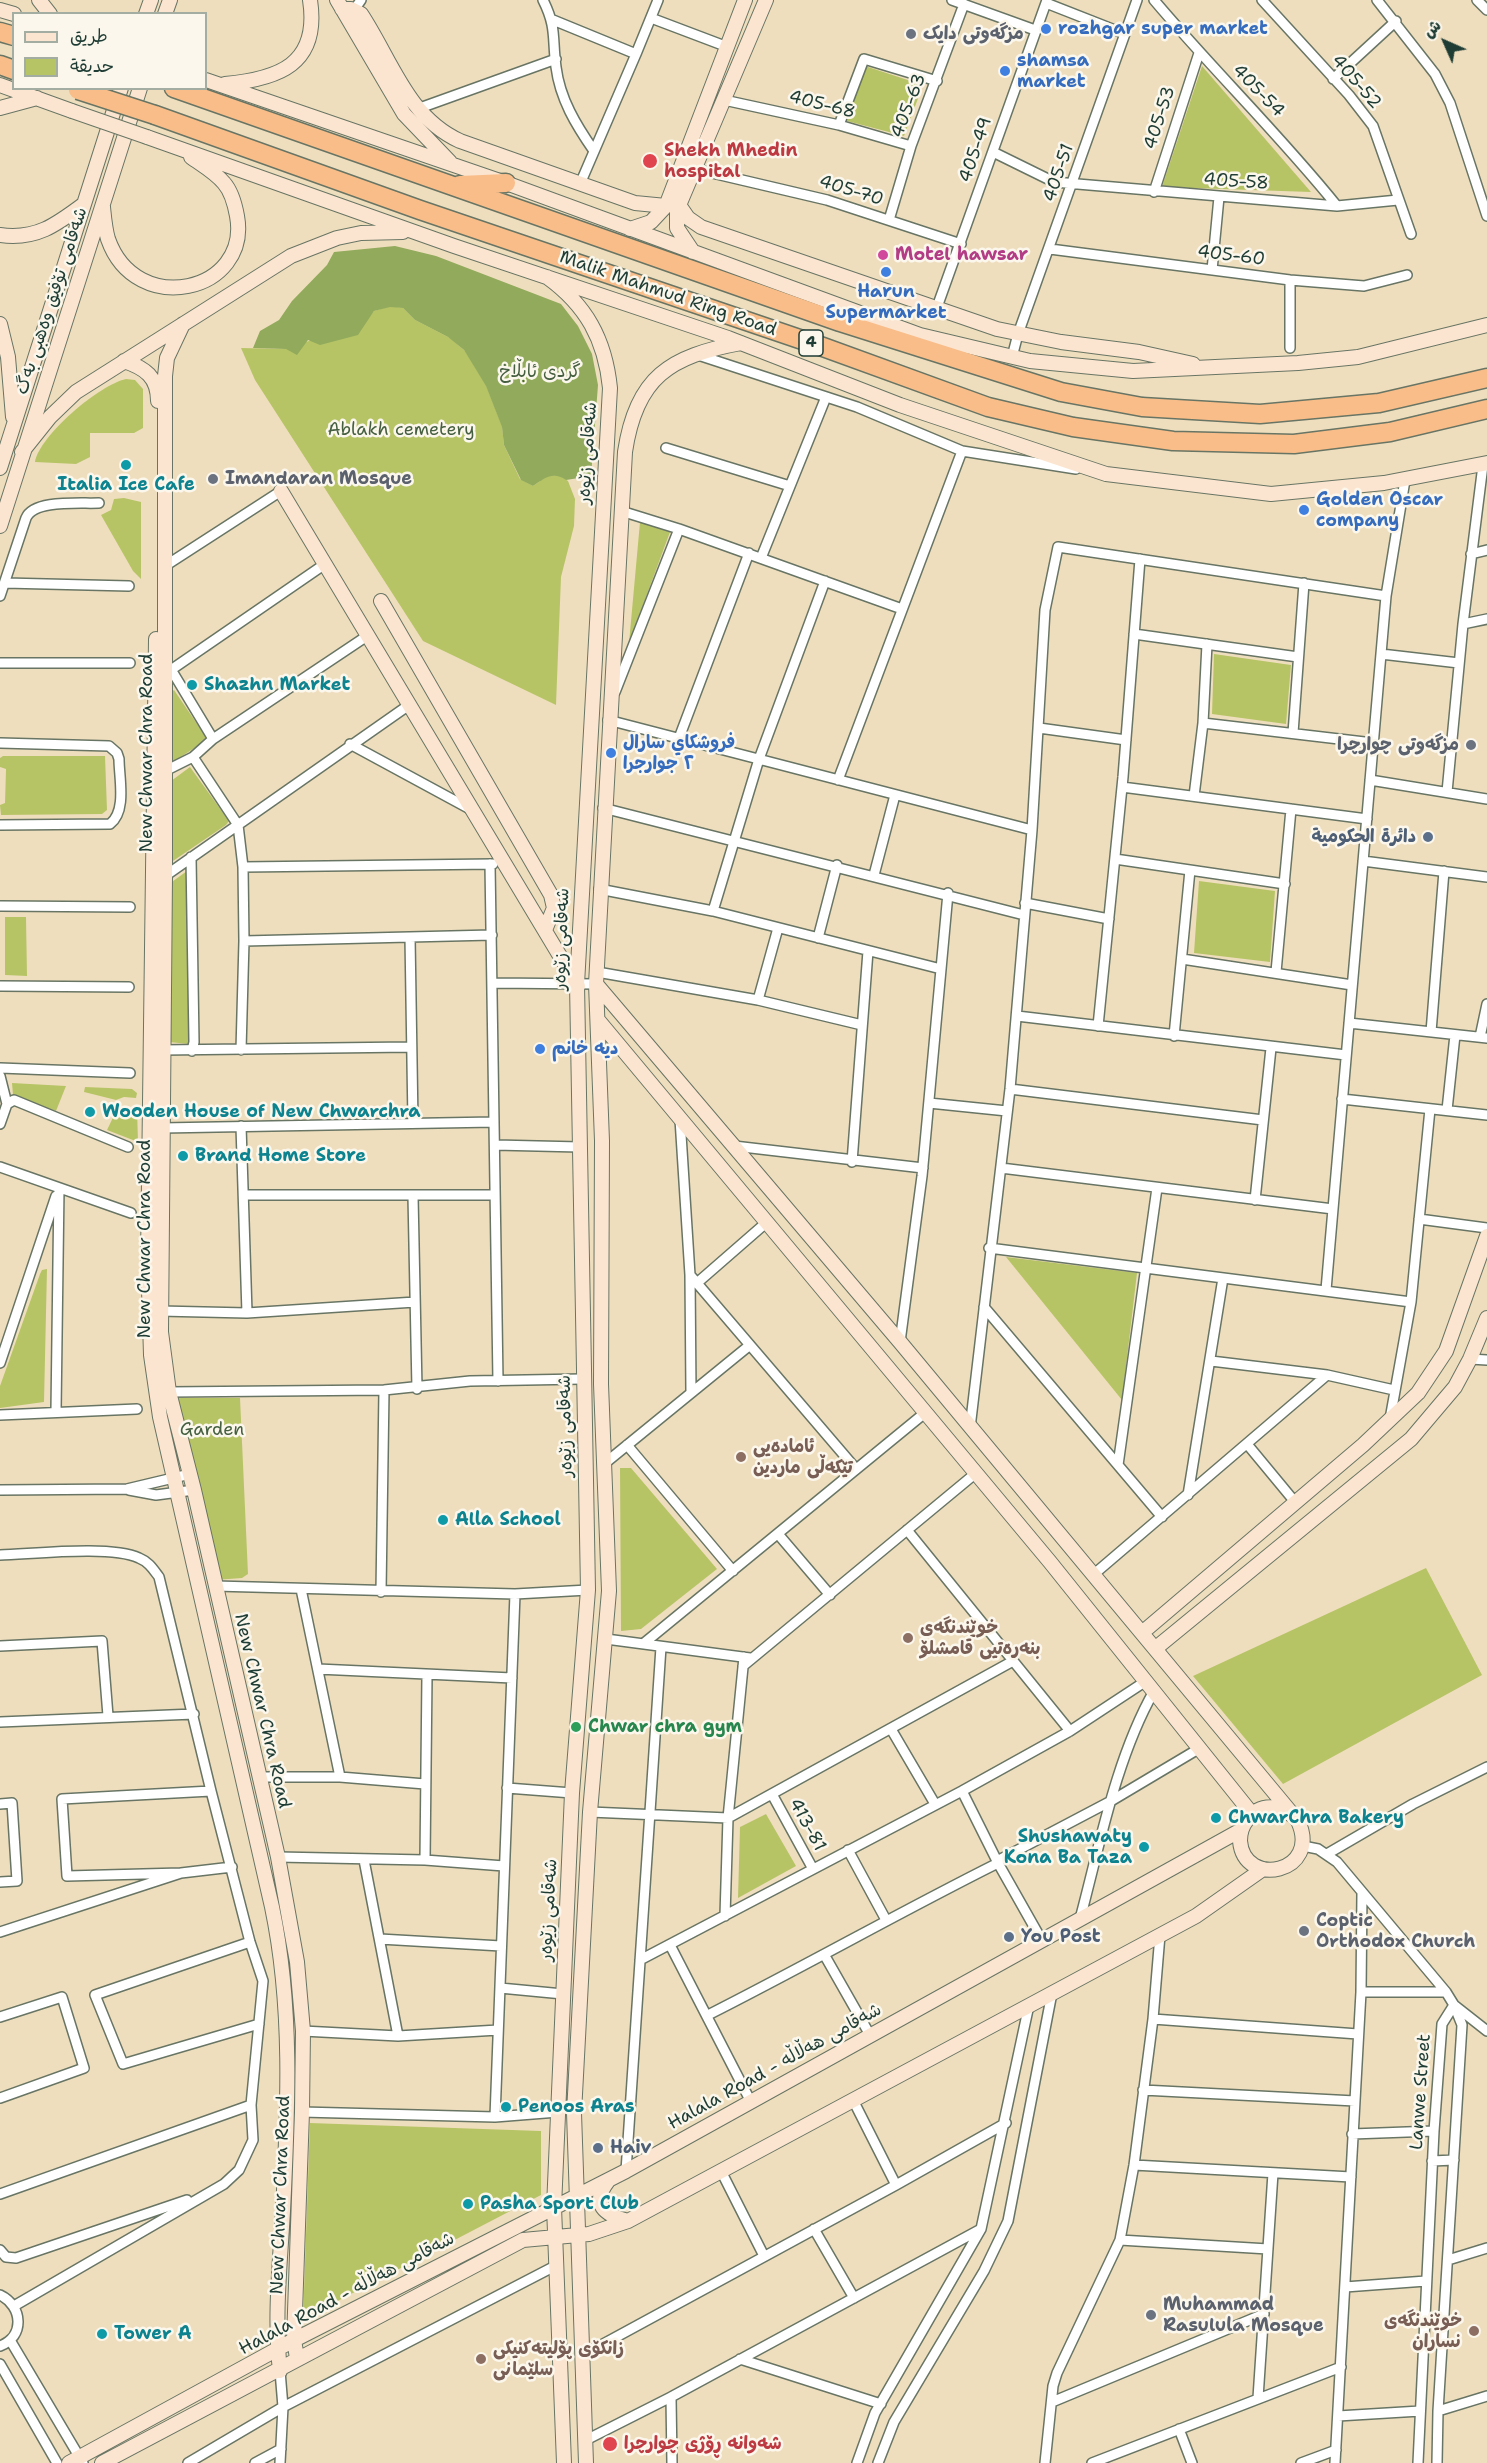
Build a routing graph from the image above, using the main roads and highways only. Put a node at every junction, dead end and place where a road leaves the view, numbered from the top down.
1 (79, 90) edge
2 (180, 90) edge
3 (506, 183) road end
4 (449, 185) junction
5 (920, 335) road end
6 (944, 356) junction
7 (1487, 378) edge
8 (1487, 409) edge

1 - 8 highway, Malik Mahmud Ring Road / 4, bridge
2 - 4 highway, Malik Mahmud Ring Road / 4
3 - 4 highway
4 - 6 highway, Malik Mahmud Ring Road / 4
5 - 6 highway
6 - 7 highway, Malik Mahmud Ring Road / 4

